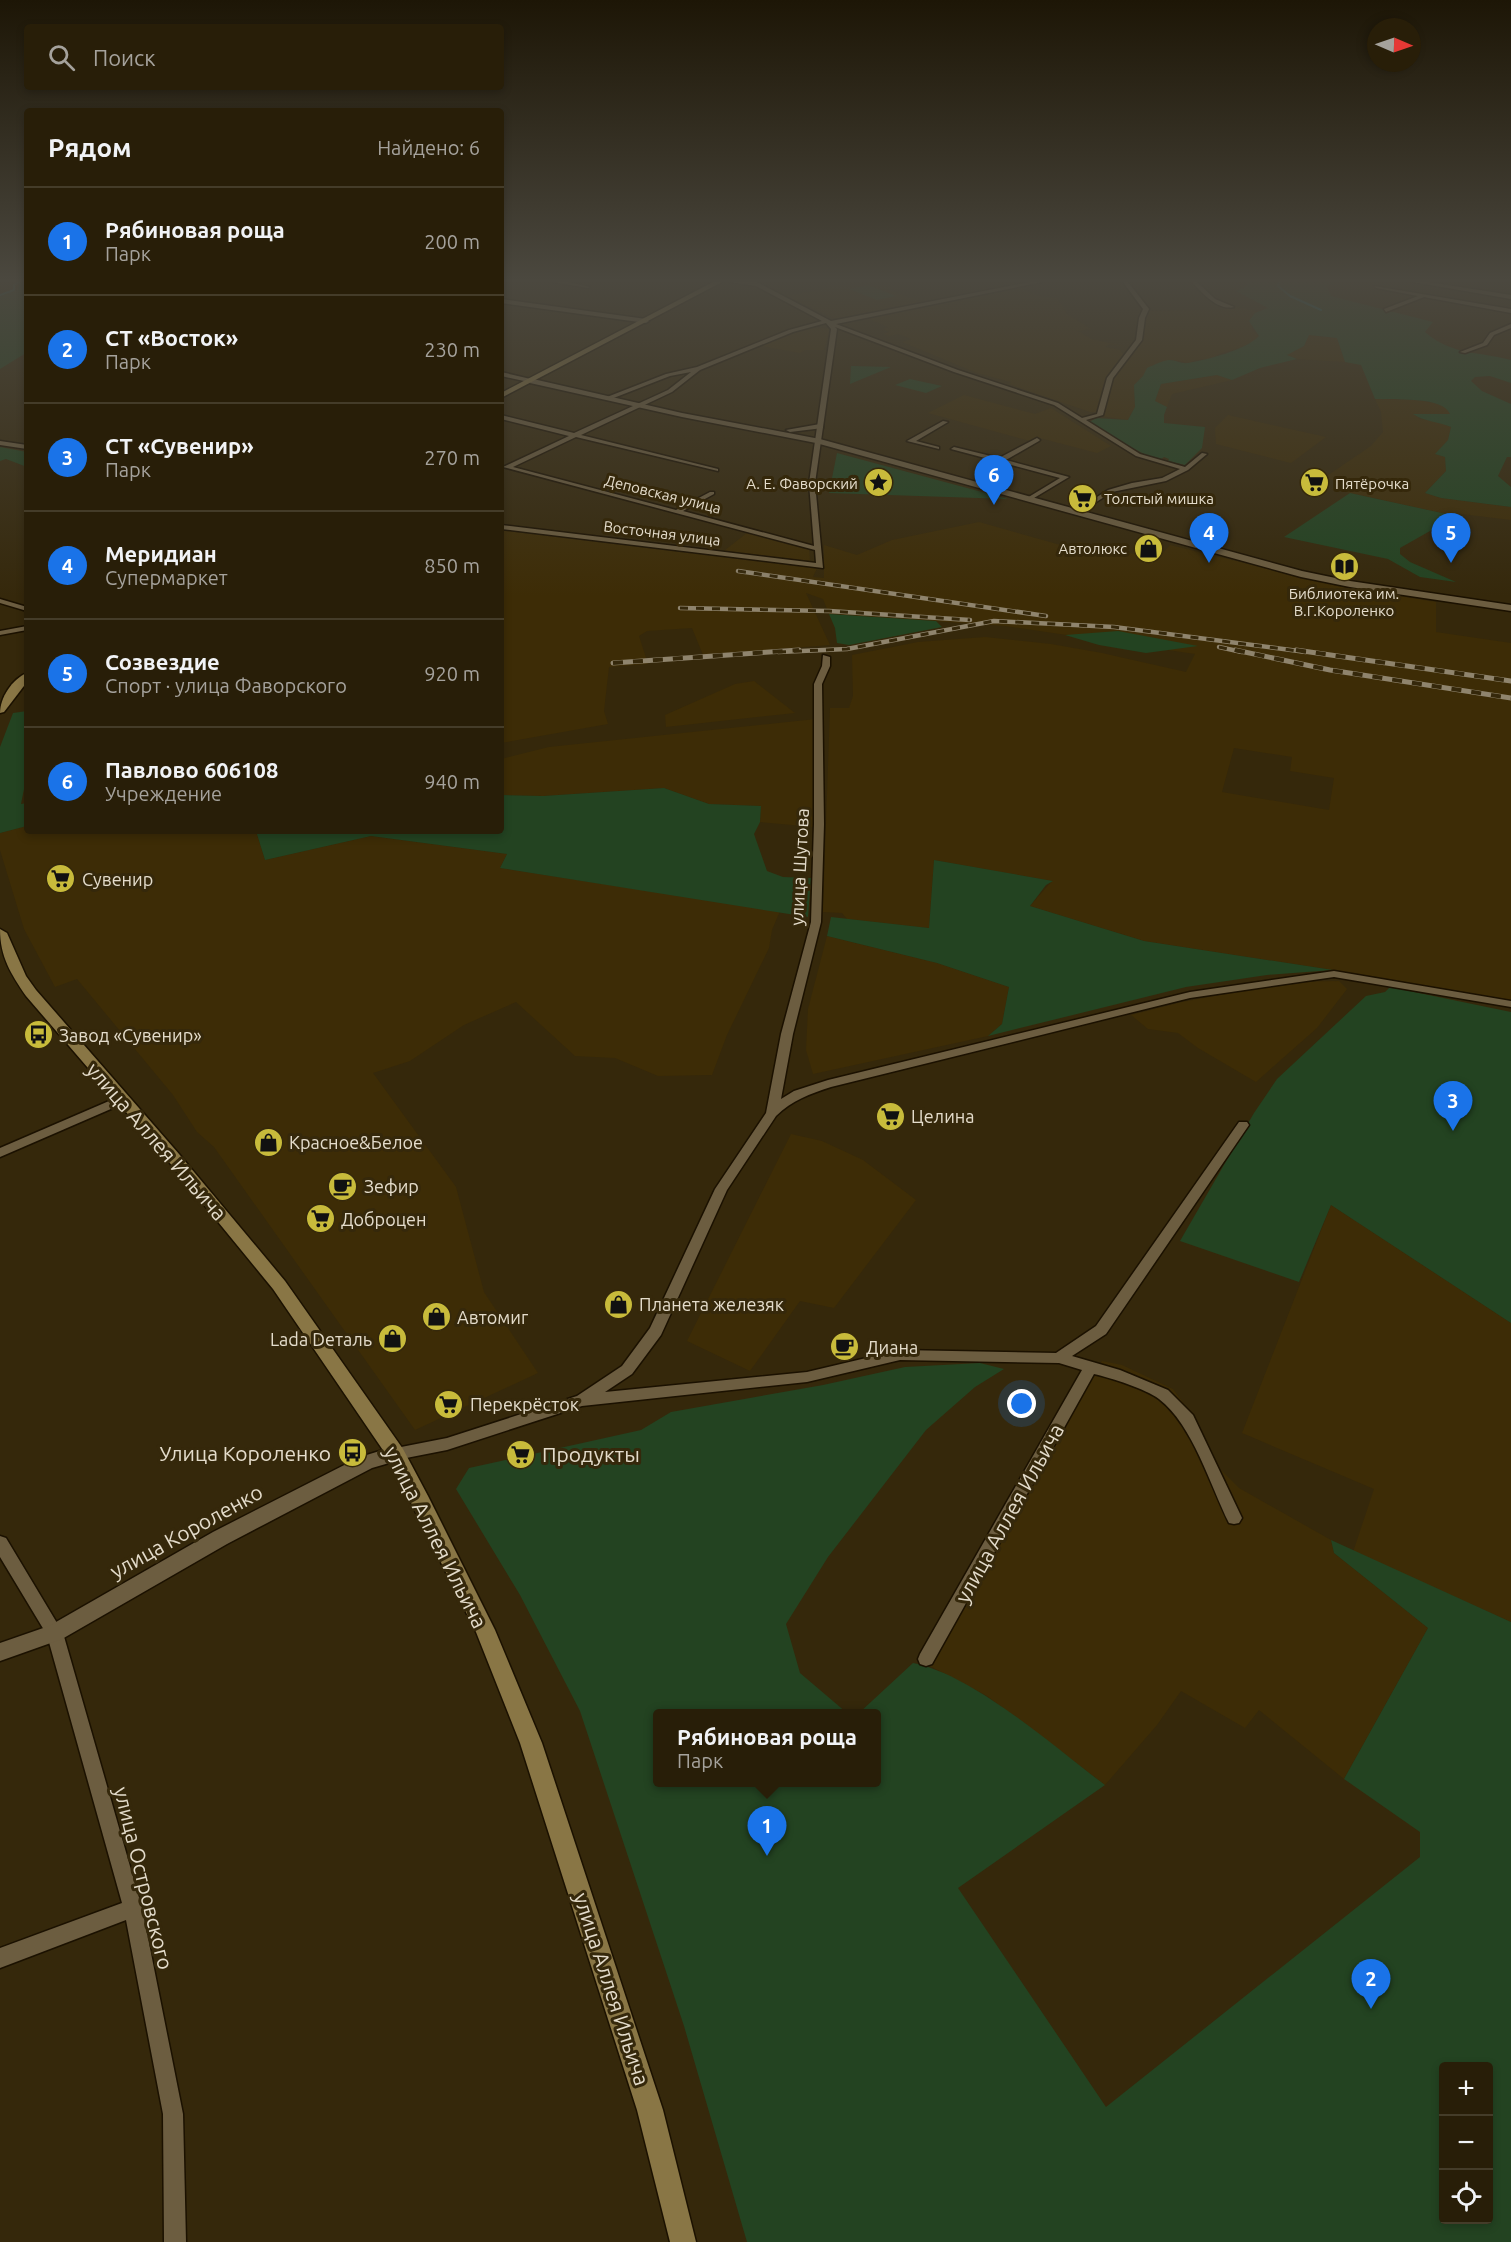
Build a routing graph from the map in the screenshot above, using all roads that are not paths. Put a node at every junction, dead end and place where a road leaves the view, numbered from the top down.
1 (521, 387) edge
2 (558, 387) edge
3 (638, 387) edge
4 (676, 387) edge
5 (826, 387) edge
6 (1003, 387) edge
7 (1108, 387) edge
8 (504, 395) edge
9 (609, 398) junction
10 (641, 405) junction
11 (504, 418) edge
12 (1080, 420) junction
13 (945, 422) dead end
14 (820, 426) junction
15 (771, 432) junction
16 (574, 435) junction
17 (1038, 440) dead end
18 (817, 441) junction
19 (0, 443) edge
20 (24, 447) edge
21 (937, 448) dead end
22 (954, 449) dead end
23 (1204, 454) dead end
24 (1001, 460) junction
25 (504, 466) edge
26 (1186, 469) junction
27 (716, 470) dead end
28 (712, 493) dead end
29 (1029, 499) junction
30 (678, 511) junction
31 (1077, 512) junction
32 (504, 527) edge
33 (818, 549) junction
34 (0, 601) edge
35 (24, 608) edge
36 (1511, 608) edge
37 (24, 629) edge
38 (0, 633) edge
39 (826, 657) dead end
40 (24, 679) edge
41 (0, 710) edge
42 (0, 933) edge
43 (1511, 1004) edge
44 (123, 1099) junction
45 (772, 1113) junction
46 (1244, 1125) dead end
47 (0, 1153) edge
48 (1059, 1358) junction
49 (1091, 1367) junction
50 (582, 1400) junction
51 (396, 1454) junction
52 (1234, 1518) dead end
53 (0, 1544) edge
54 (55, 1633) junction
55 (0, 1652) edge
56 (926, 1659) dead end
57 (133, 1908) junction
58 (0, 1958) edge
59 (175, 2242) edge
60 (683, 2242) edge

1 - 8 main road
2 - 9 street
3 - 9 street
4 - 10 street
5 - 14 street
6 - 12 street
7 - 12 street
9 - 10 street
10 - 15 street
10 - 16 street
11 - 16 street
12 - 26 street
13 - 21 street
14 - 15 street
14 - 18 street
15 - 18 street
16 - 25 street
16 - 27 street
17 - 24 street
18 - 29 street
18 - 33 street
19 - 20 street
22 - 24 street
23 - 26 street
24 - 29 street
25 - 30 street, Деповская улица
26 - 31 street
28 - 30 street
29 - 31 street
30 - 33 street, Деповская улица
31 - 36 street
32 - 33 street, Восточная улица
34 - 35 street
37 - 38 street
39 - 45 street, улица Шутова
40 - 41 main road
42 - 44 main road, улица Аллея Ильича
43 - 45 street
44 - 47 street
44 - 51 main road, улица Аллея Ильича
45 - 50 street
46 - 48 street
48 - 49 street
48 - 50 street
49 - 52 street
49 - 56 street, улица Аллея Ильича
50 - 51 street
51 - 54 street, улица Короленко
51 - 60 main road, улица Аллея Ильича
53 - 54 street, улица Островского
54 - 55 street, улица Короленко
54 - 57 street, улица Островского
57 - 58 street
57 - 59 street, улица Островского

